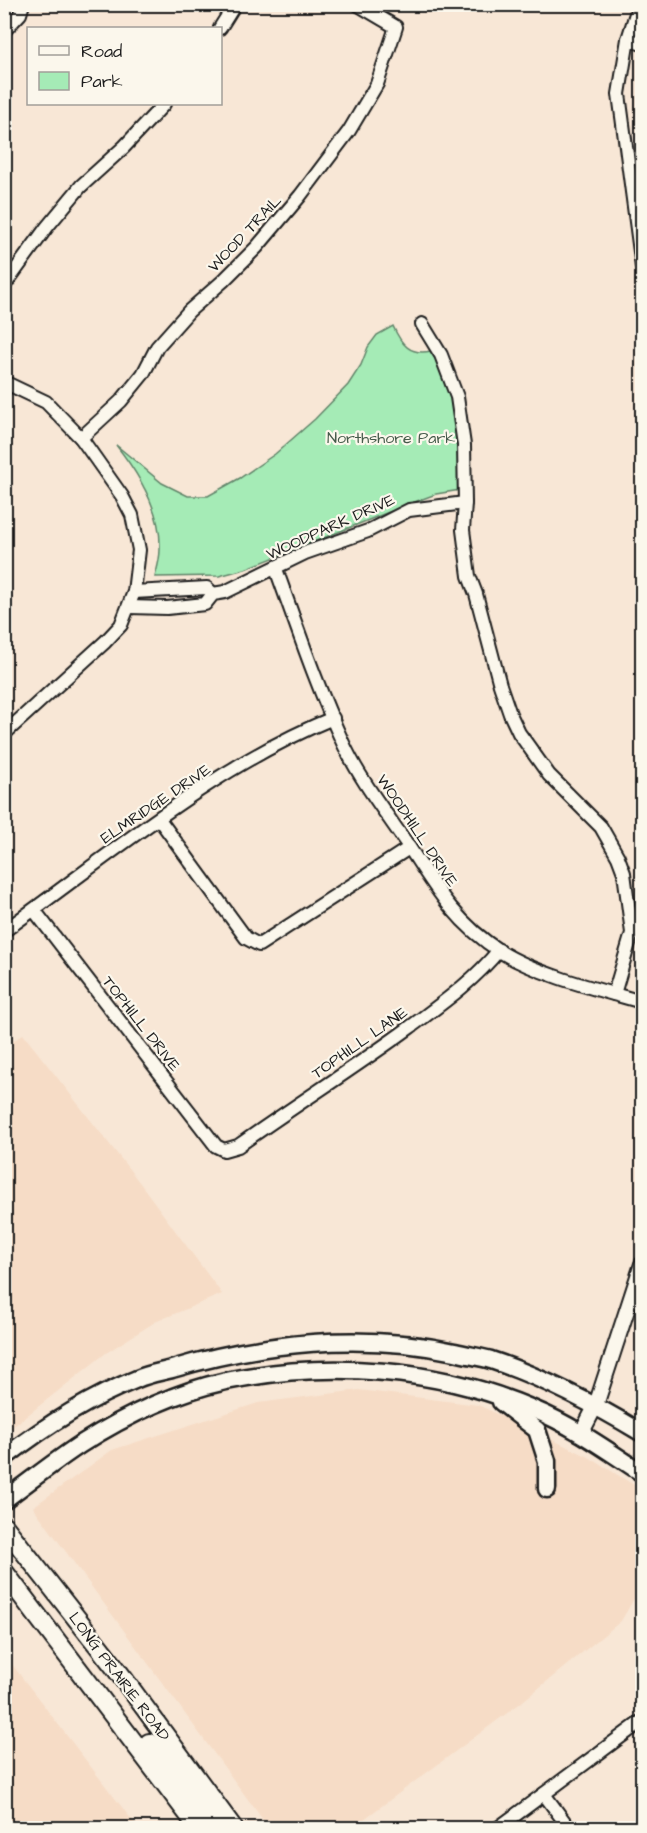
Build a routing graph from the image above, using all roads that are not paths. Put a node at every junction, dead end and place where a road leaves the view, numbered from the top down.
1 (23, 4) edge
2 (235, 4) edge
3 (357, 4) edge
4 (639, 4) edge
5 (221, 27) edge
6 (4, 31) edge
7 (628, 39) junction
8 (642, 44) edge
9 (163, 105) edge
10 (640, 230) edge
11 (642, 267) edge
12 (4, 286) edge
13 (422, 324) dead end
14 (4, 382) edge
15 (81, 438) junction
16 (465, 503) junction
17 (276, 569) junction
18 (134, 592) junction
19 (213, 594) junction
20 (129, 607) junction
21 (333, 718) junction
22 (4, 734) edge
23 (159, 819) junction
24 (409, 848) junction
25 (34, 910) junction
26 (4, 931) edge
27 (499, 951) junction
28 (614, 994) junction
29 (642, 1002) edge
30 (228, 1149) joint
31 (642, 1264) edge
32 (348, 1342) junction
33 (350, 1369) junction
34 (491, 1393) junction
35 (596, 1405) junction
36 (642, 1433) edge
37 (580, 1434) junction
38 (4, 1458) edge
39 (642, 1473) edge
40 (547, 1489) dead end
41 (4, 1500) edge
42 (4, 1526) edge
43 (4, 1572) edge
44 (106, 1705) junction
45 (642, 1721) edge
46 (544, 1794) junction
47 (211, 1798) junction
48 (182, 1806) junction
49 (199, 1828) edge
50 (217, 1828) edge
51 (233, 1828) edge
52 (498, 1828) edge
53 (569, 1828) edge

1 - 6 street
2 - 5 street
3 - 15 street, WOOD TRAIL
4 - 7 street
7 - 8 street
7 - 10 street
9 - 12 street
10 - 11 street
13 - 16 street
14 - 15 street
15 - 18 street
16 - 17 street, WOODPARK DRIVE
16 - 28 street
17 - 19 street, WOODPARK DRIVE
17 - 21 street, WOODHILL DRIVE
18 - 19 street, WOODPARK DRIVE
18 - 20 street
19 - 20 street, WOODPARK DRIVE
20 - 22 street
21 - 23 street, ELMRIDGE DRIVE
21 - 24 street, WOODHILL DRIVE
23 - 24 street
23 - 25 street, ELMRIDGE DRIVE
24 - 27 street, WOODHILL DRIVE
25 - 26 street, ELMRIDGE DRIVE
25 - 30 street, TOPHILL DRIVE
27 - 28 street, WOODHILL DRIVE
27 - 30 street, TOPHILL LANE
28 - 29 street, WOODHILL DRIVE
31 - 35 street
32 - 33 main road
32 - 35 main road
32 - 38 main road
33 - 34 main road
33 - 41 main road
34 - 37 main road
34 - 40 main road
35 - 36 main road
35 - 37 street
37 - 39 main road
42 - 47 main road, LONG PRAIRIE ROAD
43 - 44 main road, LONG PRAIRIE ROAD
44 - 47 main road
44 - 48 main road, LONG PRAIRIE ROAD
45 - 46 street
46 - 52 street
46 - 53 street
47 - 51 main road, LONG PRAIRIE ROAD
48 - 49 main road, LONG PRAIRIE ROAD
48 - 50 main road

